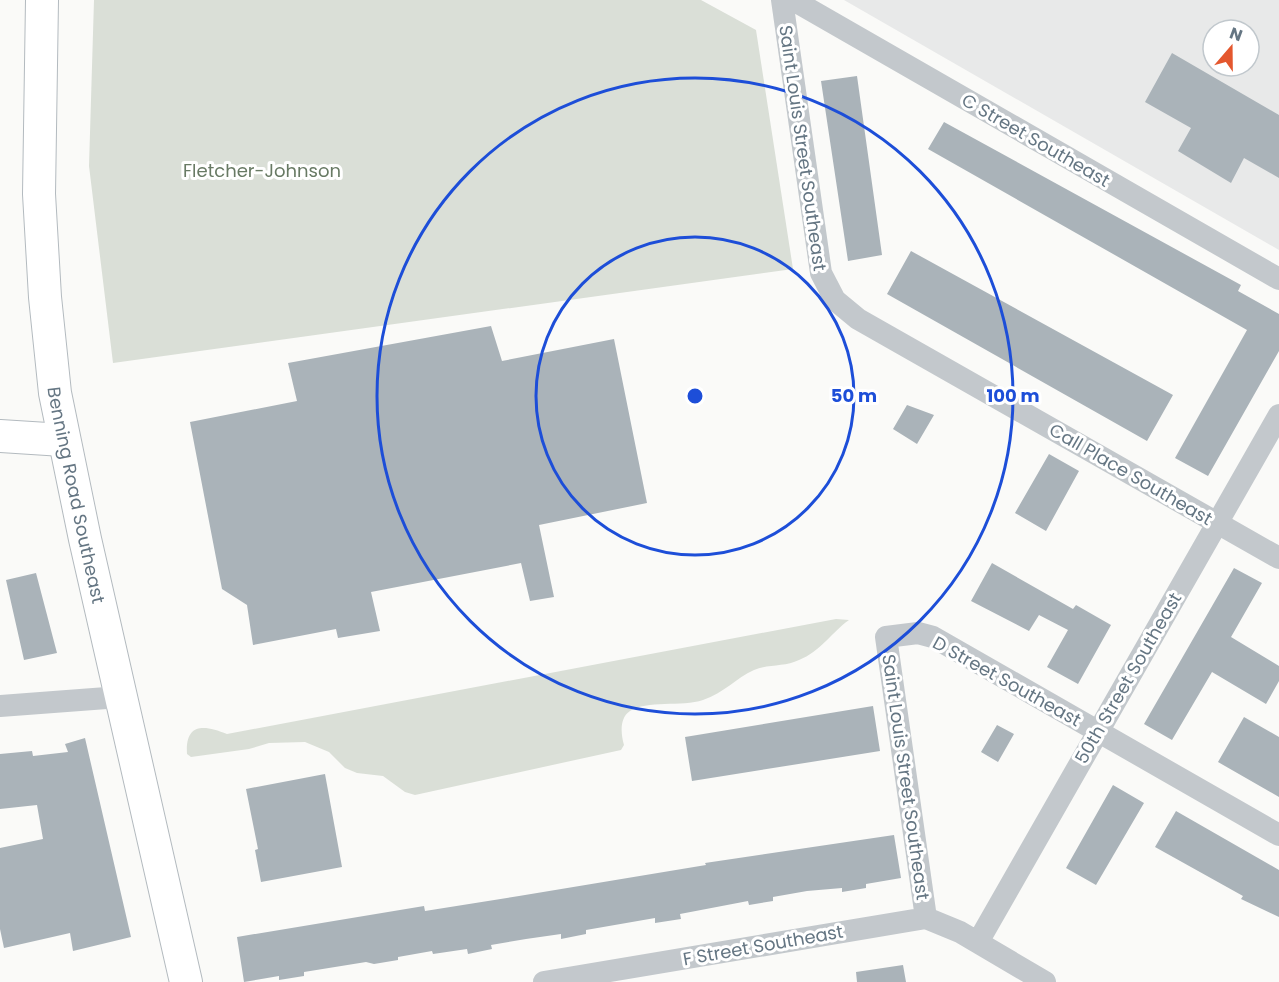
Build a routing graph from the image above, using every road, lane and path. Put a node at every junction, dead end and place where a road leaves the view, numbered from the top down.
1 (42, 0) edge
2 (782, 0) edge
3 (793, 0) edge
4 (1279, 279) edge
5 (858, 319) joint
6 (1279, 415) edge
7 (0, 436) edge
8 (63, 440) junction
9 (1217, 523) junction
10 (1279, 558) edge
11 (886, 637) joint
12 (120, 697) junction
13 (0, 706) edge
14 (1098, 732) junction
15 (1279, 835) edge
16 (926, 918) junction
17 (978, 942) junction
18 (186, 982) edge
19 (544, 982) edge
20 (1045, 982) edge

1 - 8 main road, Benning Road Southeast
2 - 5 street, Saint Louis Street Southeast
3 - 4 street, C Street Southeast
5 - 9 street, Call Place Southeast
6 - 9 street, 50th Street Southeast
7 - 8 main road
8 - 12 main road, Benning Road Southeast
9 - 10 street, Call Place Southeast
9 - 14 street, 50th Street Southeast
11 - 14 street, D Street Southeast
11 - 16 street, Saint Louis Street Southeast
12 - 13 street
12 - 18 main road, Benning Road Southeast
14 - 15 street, D Street Southeast
14 - 17 street, 50th Street Southeast
16 - 17 street
16 - 19 street, F Street Southeast
17 - 20 street

